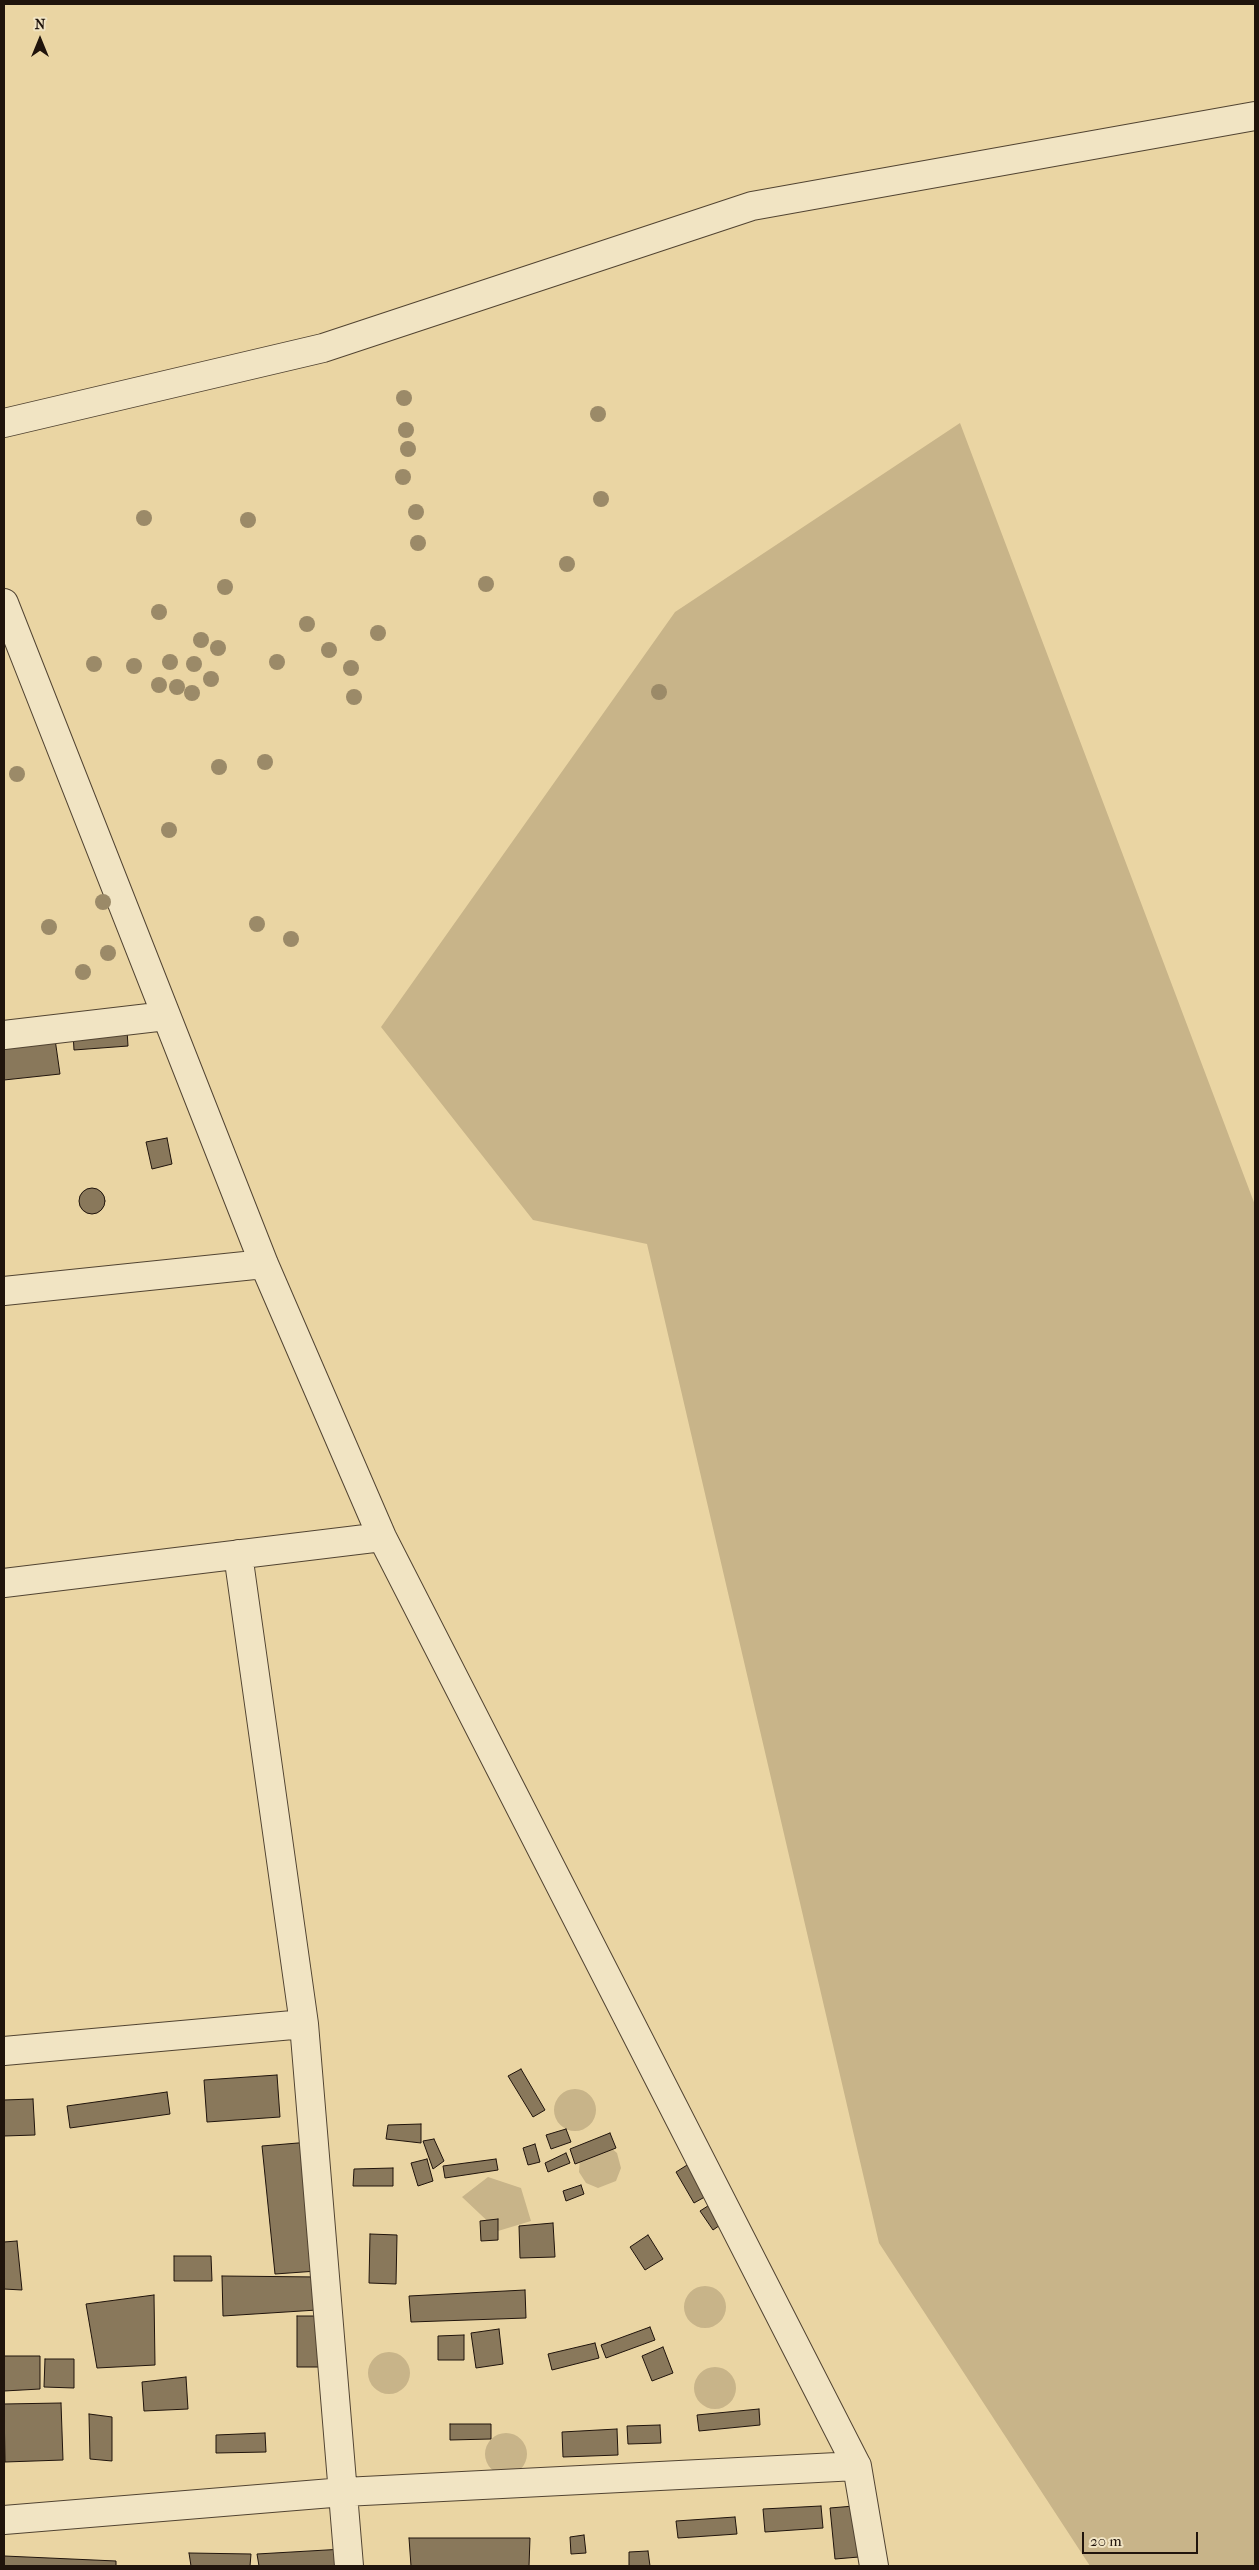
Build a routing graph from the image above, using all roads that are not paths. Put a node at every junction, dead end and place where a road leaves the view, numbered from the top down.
1 (1255, 116) edge
2 (4, 423) edge
3 (4, 603) edge
4 (166, 1016) junction
5 (4, 1035) edge
6 (264, 1264) junction
7 (4, 1290) edge
8 (382, 1537) junction
9 (238, 1554) junction
10 (4, 1583) edge
11 (304, 2024) junction
12 (4, 2051) edge
13 (857, 2466) junction
14 (344, 2492) junction
15 (4, 2520) edge
16 (349, 2566) edge
17 (874, 2566) edge

1 - 2 street
3 - 4 street
4 - 5 street
4 - 6 street
6 - 7 street
6 - 8 street
8 - 9 street
8 - 13 street
9 - 10 street
9 - 11 street
11 - 12 street
11 - 14 street
13 - 14 street
13 - 17 street
14 - 15 street
14 - 16 street

